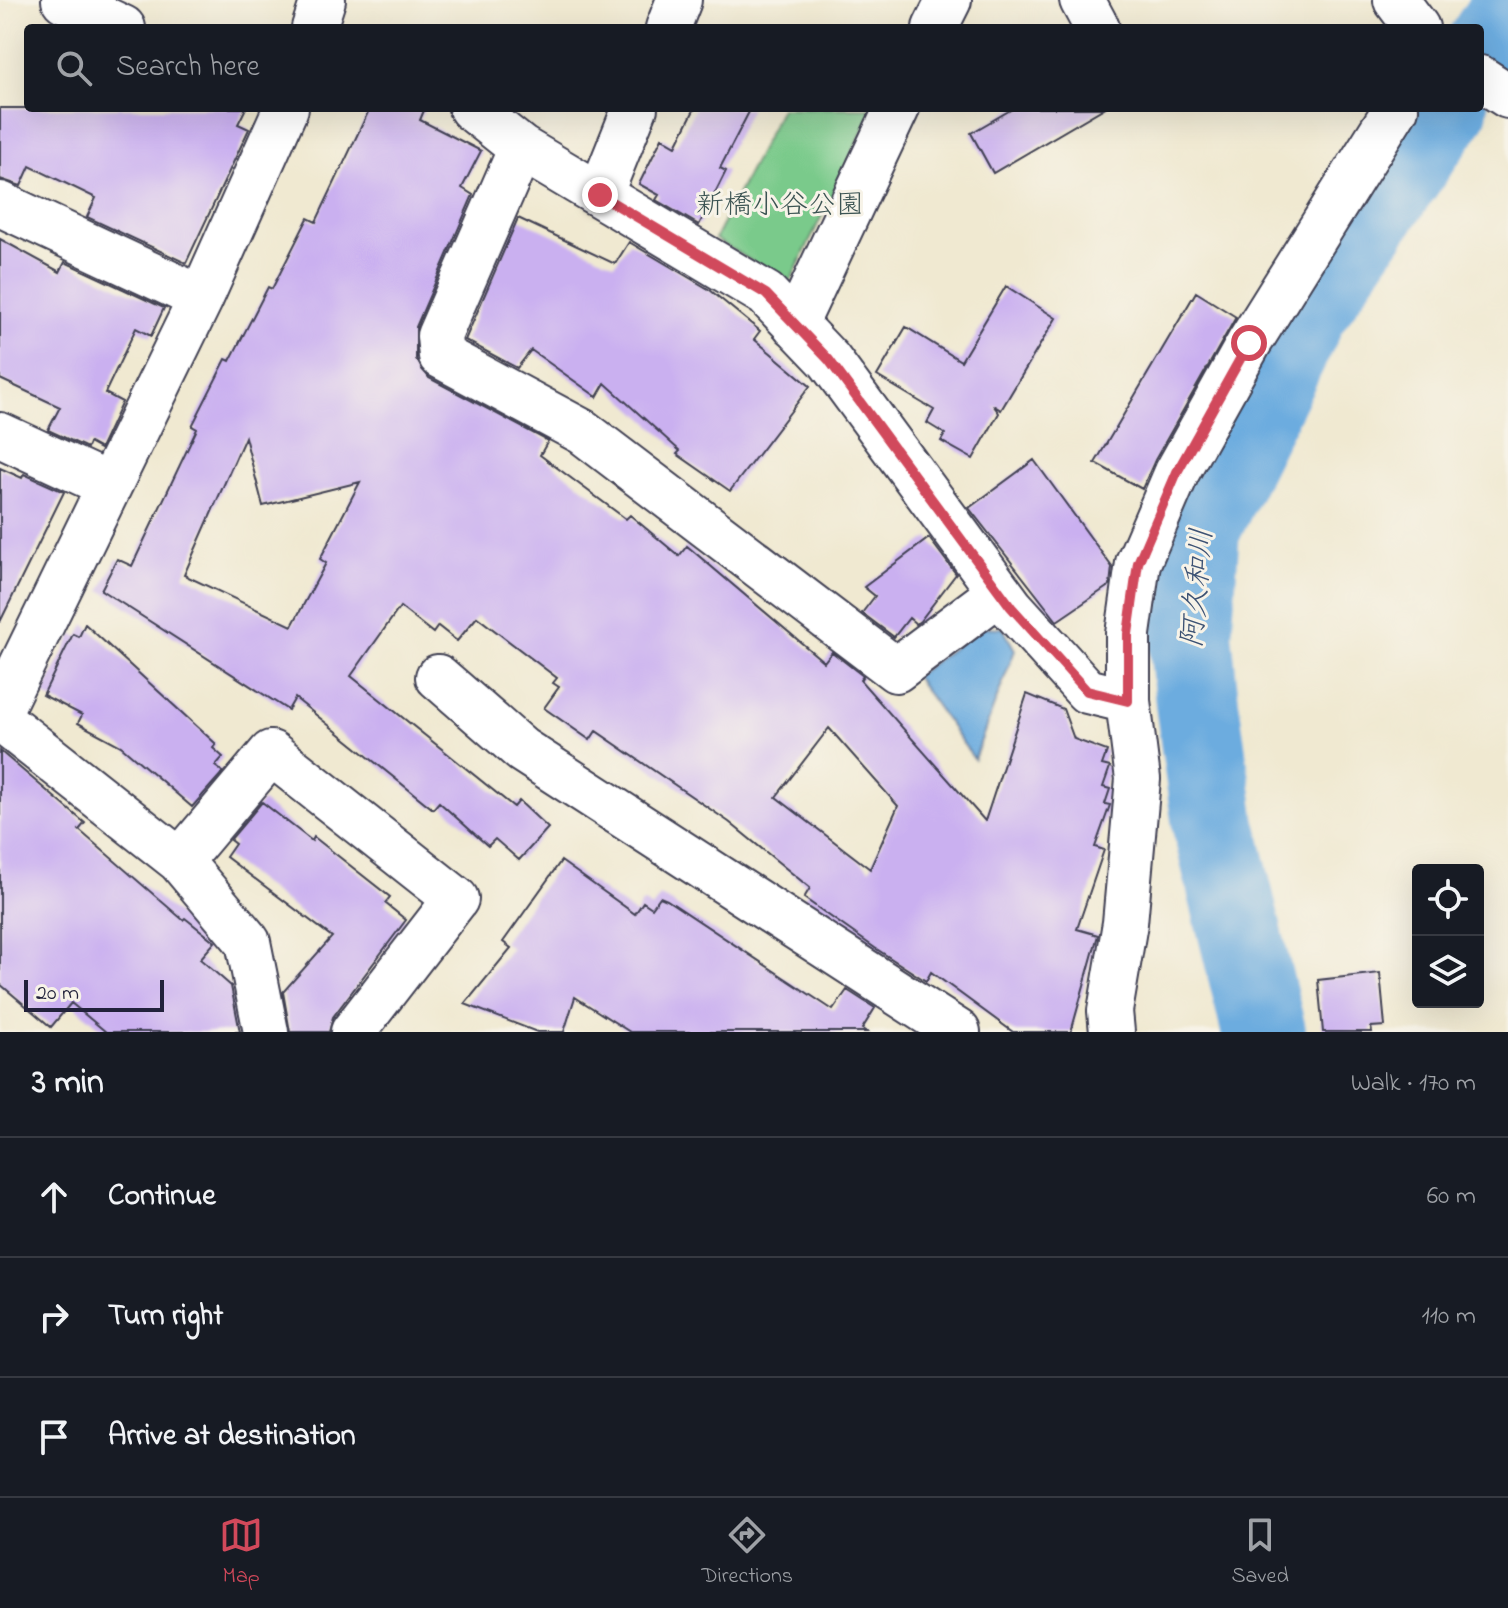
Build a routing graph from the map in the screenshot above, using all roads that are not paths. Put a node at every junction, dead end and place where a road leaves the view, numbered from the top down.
1 (64, 0) edge
2 (323, 0) edge
3 (679, 0) edge
4 (949, 0) edge
5 (1082, 0) edge
6 (1396, 0) edge
7 (115, 24) edge
8 (315, 24) edge
9 (670, 24) edge
10 (937, 24) edge
11 (1095, 24) edge
12 (1414, 24) edge
13 (284, 112) edge
14 (476, 112) edge
15 (633, 112) edge
16 (895, 112) edge
17 (1393, 112) edge
18 (521, 148) junction
19 (600, 195) junction
20 (0, 204) edge
21 (201, 298) junction
22 (795, 325) junction
23 (0, 435) edge
24 (108, 485) junction
25 (1000, 592) junction
26 (438, 677) dead end
27 (1128, 701) junction
28 (0, 710) edge
29 (0, 719) edge
30 (180, 861) junction
31 (266, 1032) edge
32 (353, 1032) edge
33 (958, 1032) edge
34 (1112, 1032) edge

1 - 7 street
2 - 8 street
3 - 9 street
4 - 10 street
5 - 11 street
6 - 12 street
13 - 21 street
14 - 18 street
15 - 19 street
16 - 22 street
17 - 27 street
18 - 19 street
18 - 25 street
19 - 22 street
20 - 21 street
21 - 24 street
22 - 25 street
23 - 24 street
24 - 28 street
25 - 27 street
26 - 33 street
27 - 34 street
29 - 30 street
30 - 31 street
30 - 32 street

